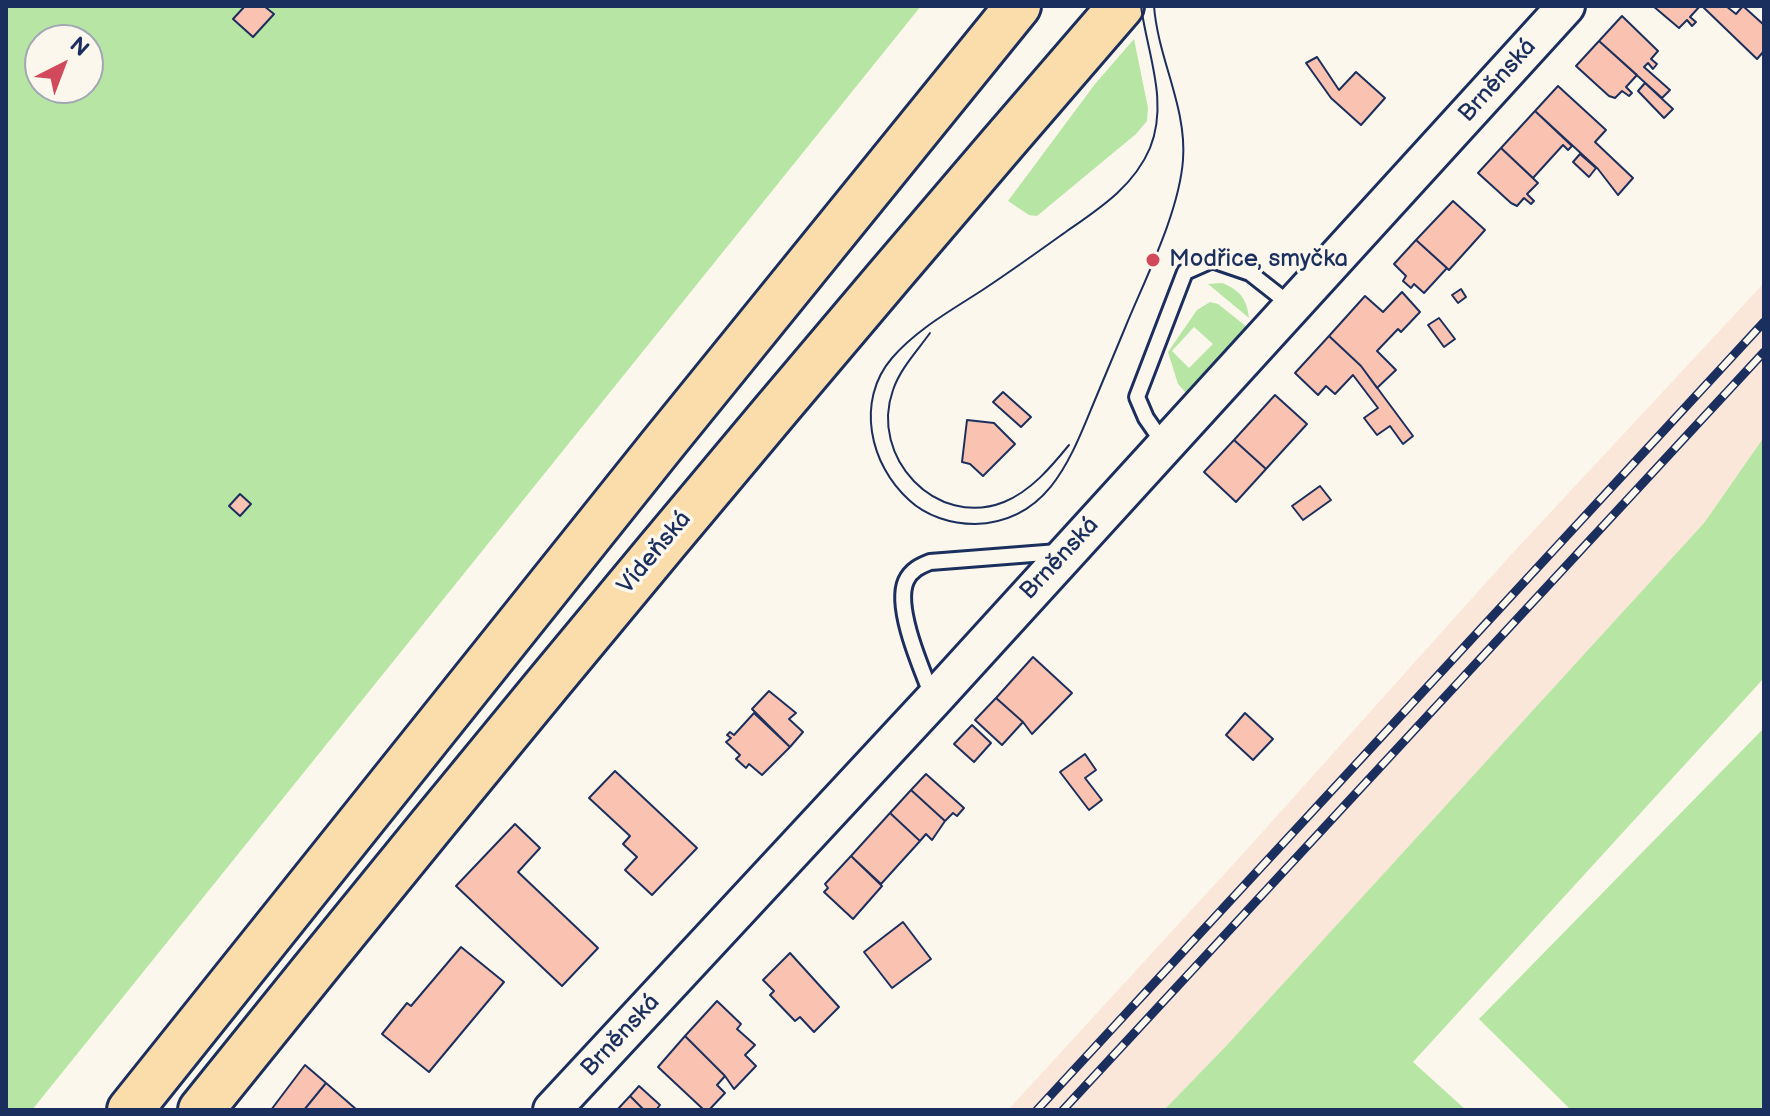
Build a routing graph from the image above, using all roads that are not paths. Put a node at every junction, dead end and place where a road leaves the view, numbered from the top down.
1 (1018, 6) edge
2 (1566, 6) edge
3 (1110, 19) edge
4 (1293, 306) junction
5 (1165, 446) junction
6 (1067, 551) junction
7 (934, 699) junction
8 (198, 1025) junction
9 (97, 1110) edge
10 (130, 1110) edge
11 (201, 1110) edge
12 (552, 1110) edge

1 - 8 highway
2 - 4 street, Brněnská
3 - 11 highway, Vídeňská
4 - 5 street, Brněnská
4 - 5 lane
5 - 6 street, Brněnská
6 - 7 street, Brněnská
6 - 7 lane
7 - 12 street, Brněnská
8 - 9 highway
8 - 10 highway

